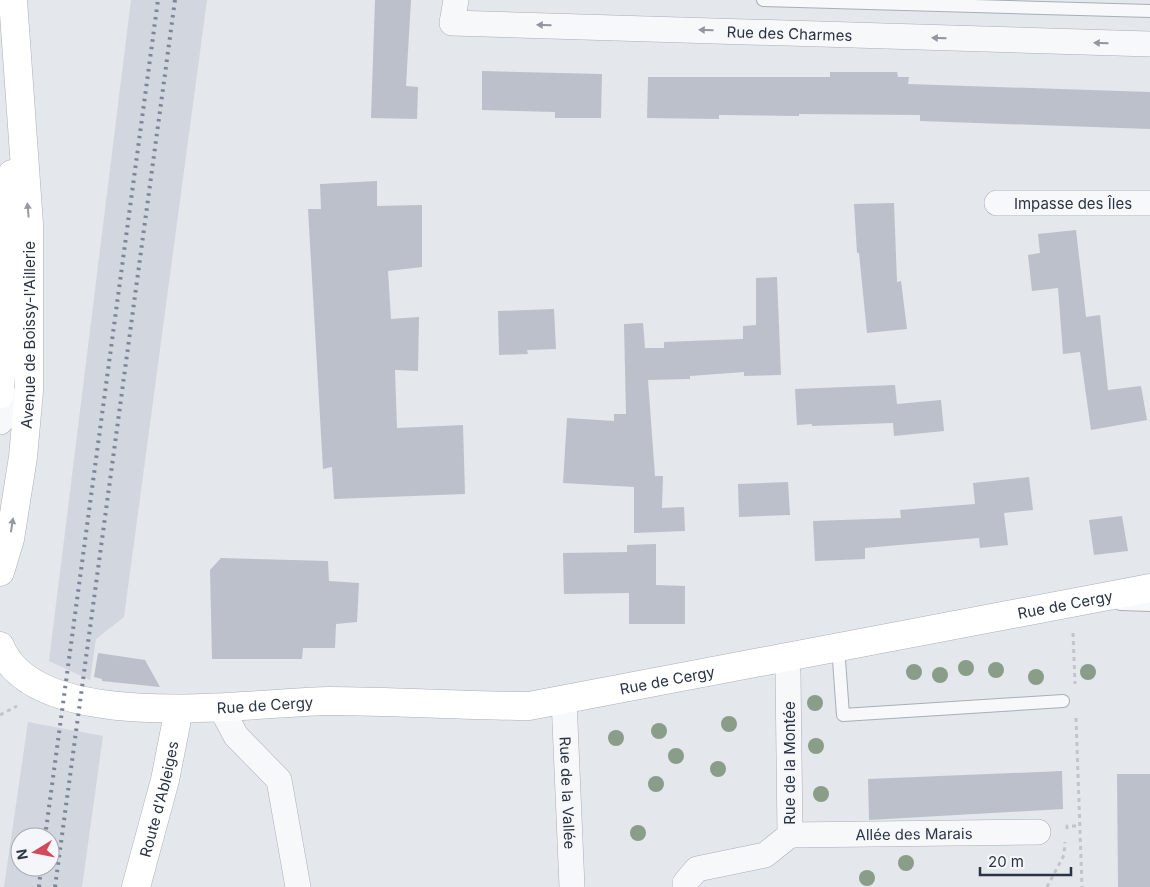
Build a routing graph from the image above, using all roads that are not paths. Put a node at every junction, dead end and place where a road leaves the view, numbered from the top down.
1 (13, 0) edge
2 (456, 0) edge
3 (762, 0) edge
4 (893, 2) edge
5 (1150, 11) edge
6 (1150, 44) edge
7 (18, 95) junction
8 (997, 203) dead end
9 (1150, 203) edge
10 (1, 335) edge
11 (28, 347) junction
12 (29, 391) junction
13 (0, 394) edge
14 (0, 422) edge
15 (0, 572) edge
16 (1150, 588) edge
17 (1072, 603) junction
18 (1150, 605) edge
19 (0, 646) edge
20 (838, 646) junction
21 (785, 657) junction
22 (564, 699) junction
23 (1063, 701) dead end
24 (221, 708) junction
25 (179, 709) junction
26 (1038, 832) dead end
27 (790, 835) junction
28 (136, 887) edge
29 (298, 887) edge
30 (572, 887) edge
31 (685, 887) edge

1 - 7 main road, Avenue de Boissy-l'Aillerie
6 -> 2 street, Rue des Charmes
3 - 4 lane
4 - 5 lane
7 - 10 main road, Avenue de Boissy-l'Aillerie
11 -> 7 main road, Avenue de Boissy-l'Aillerie
8 - 9 street, Impasse des Îles
10 - 11 street
10 - 13 main road, Avenue de Boissy-l'Aillerie
11 - 12 main road, Avenue de Boissy-l'Aillerie
12 - 14 street
15 -> 12 main road, Avenue de Boissy-l'Aillerie
16 - 17 main road, Rue de Cergy
17 - 18 lane
17 - 20 main road, Rue de Cergy
19 - 25 main road
20 - 21 main road, Rue de Cergy
20 - 23 lane
21 - 22 main road, Rue de Cergy
21 - 27 street, Rue de la Montée
22 - 24 main road, Rue de Cergy
22 - 30 street, Rue de la Vallée
24 - 25 main road, Rue de Cergy
24 - 29 street
25 - 28 main road, Route d'Ableiges
26 - 27 street, Allée des Marais
27 - 31 street, Rue de la Montée

